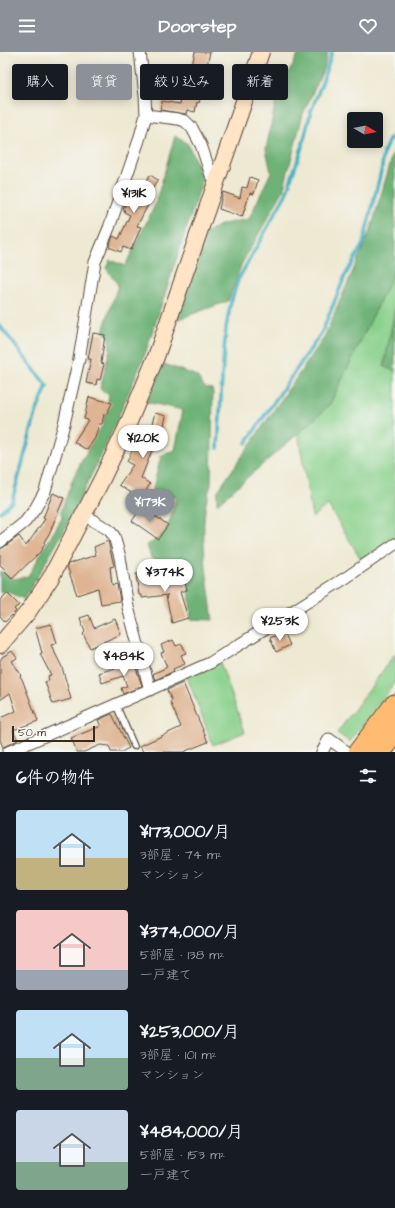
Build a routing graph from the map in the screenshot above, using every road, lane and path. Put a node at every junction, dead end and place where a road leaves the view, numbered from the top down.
1 (140, 52) edge
2 (261, 52) edge
3 (146, 115) junction
4 (217, 179) junction
5 (84, 515) junction
6 (0, 542) edge
7 (395, 544) edge
8 (0, 645) edge
9 (150, 690) junction
10 (116, 705) junction
11 (395, 705) edge
12 (395, 733) edge
13 (134, 746) dead end
14 (8, 752) edge
15 (322, 752) edge
16 (347, 752) edge
17 (359, 752) edge
18 (380, 752) edge

1 - 3 street
2 - 4 street
3 - 4 street
3 - 6 street
4 - 5 street
5 - 8 street
5 - 9 street
7 - 9 street
9 - 10 street
10 - 13 lane
10 - 14 street
11 - 17 highway
12 - 18 highway
15 - 16 street

